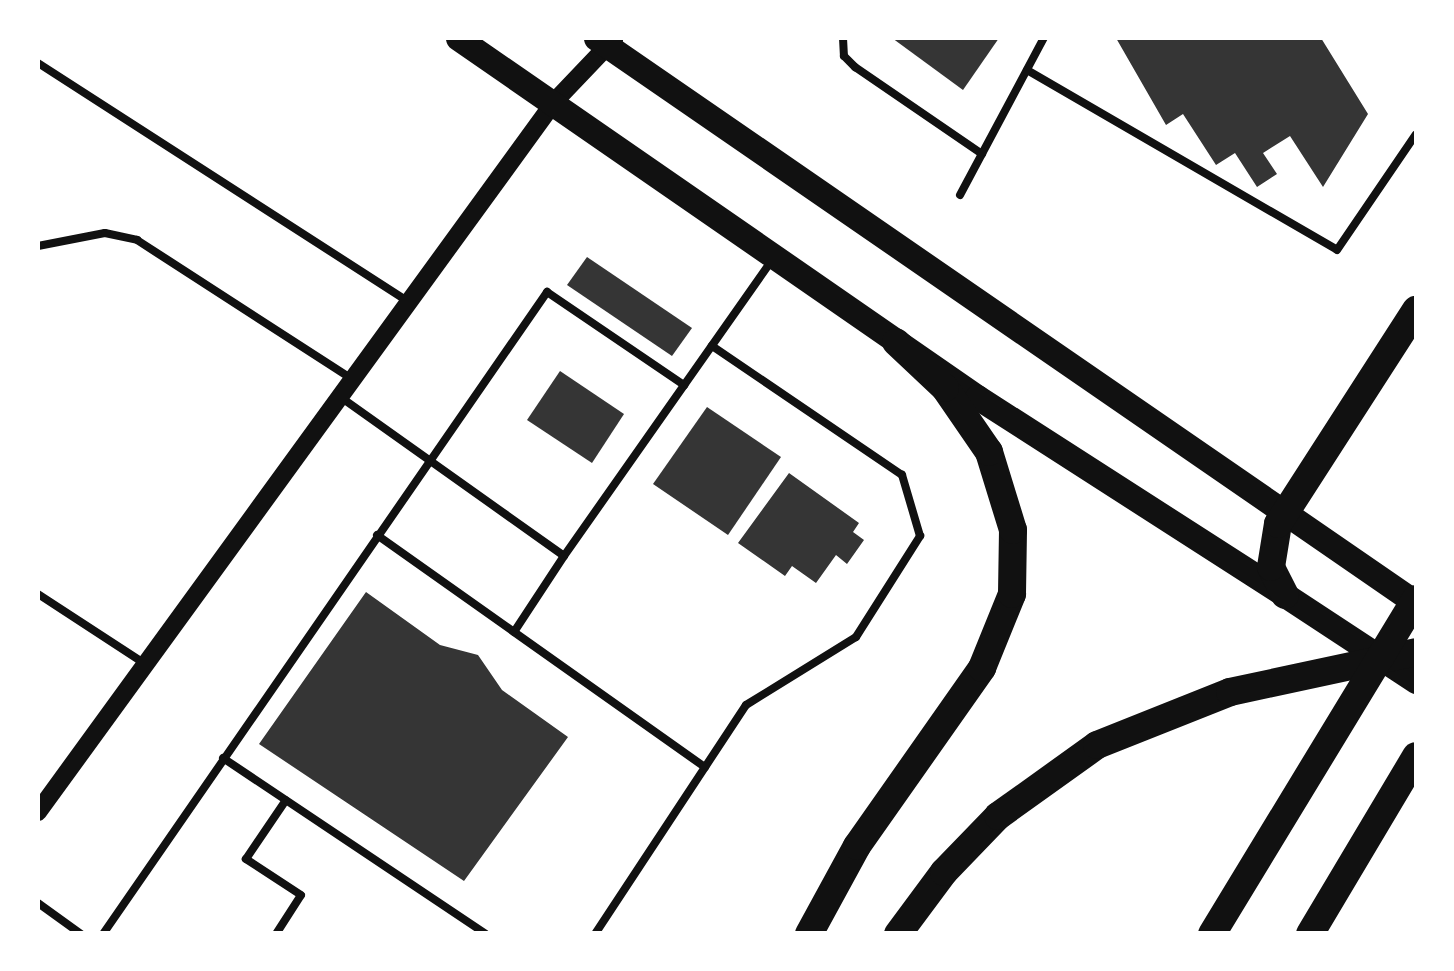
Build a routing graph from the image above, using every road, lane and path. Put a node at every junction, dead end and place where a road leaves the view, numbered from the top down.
1 (458, 38) edge
2 (843, 38) edge
3 (1044, 38) edge
4 (606, 40) edge
5 (38, 63) edge
6 (1027, 70) junction
7 (555, 101) junction
8 (1416, 134) edge
9 (982, 154) junction
10 (960, 195) dead end
11 (38, 246) edge
12 (774, 256) junction
13 (409, 302) junction
14 (1416, 310) edge
15 (896, 342) junction
16 (712, 346) junction
17 (352, 380) junction
18 (684, 385) junction
19 (339, 396) junction
20 (429, 458) junction
21 (1282, 515) junction
22 (376, 535) junction
23 (564, 556) junction
24 (38, 594) edge
25 (1285, 595) junction
26 (1416, 602) edge
27 (514, 632) junction
28 (1416, 652) edge
29 (144, 663) junction
30 (1416, 681) edge
31 (223, 758) junction
32 (1415, 759) edge
33 (705, 766) junction
34 (286, 800) junction
35 (38, 812) edge
36 (38, 903) edge
37 (81, 934) edge
38 (103, 934) edge
39 (276, 934) edge
40 (486, 934) edge
41 (594, 934) edge
42 (809, 934) edge
43 (898, 934) edge
44 (1212, 934) edge
45 (1310, 934) edge

1 - 7 main road
2 - 9 lane
3 - 6 lane
4 - 7 street
4 - 21 main road
5 - 13 lane
6 - 8 lane
6 - 9 lane
7 - 12 main road
7 - 13 street
9 - 10 lane
11 - 17 lane
12 - 15 main road
12 - 16 lane
13 - 17 street
14 - 21 highway
15 - 25 main road
15 - 42 highway
16 - 18 lane
16 - 33 lane
17 - 19 street
18 - 20 lane
18 - 23 lane
19 - 20 lane
19 - 29 street
20 - 22 lane
20 - 23 lane
21 - 25 highway
21 - 26 main road
22 - 27 lane
22 - 31 lane
23 - 27 lane
24 - 29 lane
25 - 30 main road
26 - 44 highway
27 - 33 lane
28 - 43 highway
29 - 35 street
31 - 34 lane
31 - 38 lane
32 - 45 highway
33 - 41 lane
34 - 39 lane
34 - 40 lane
36 - 37 lane

